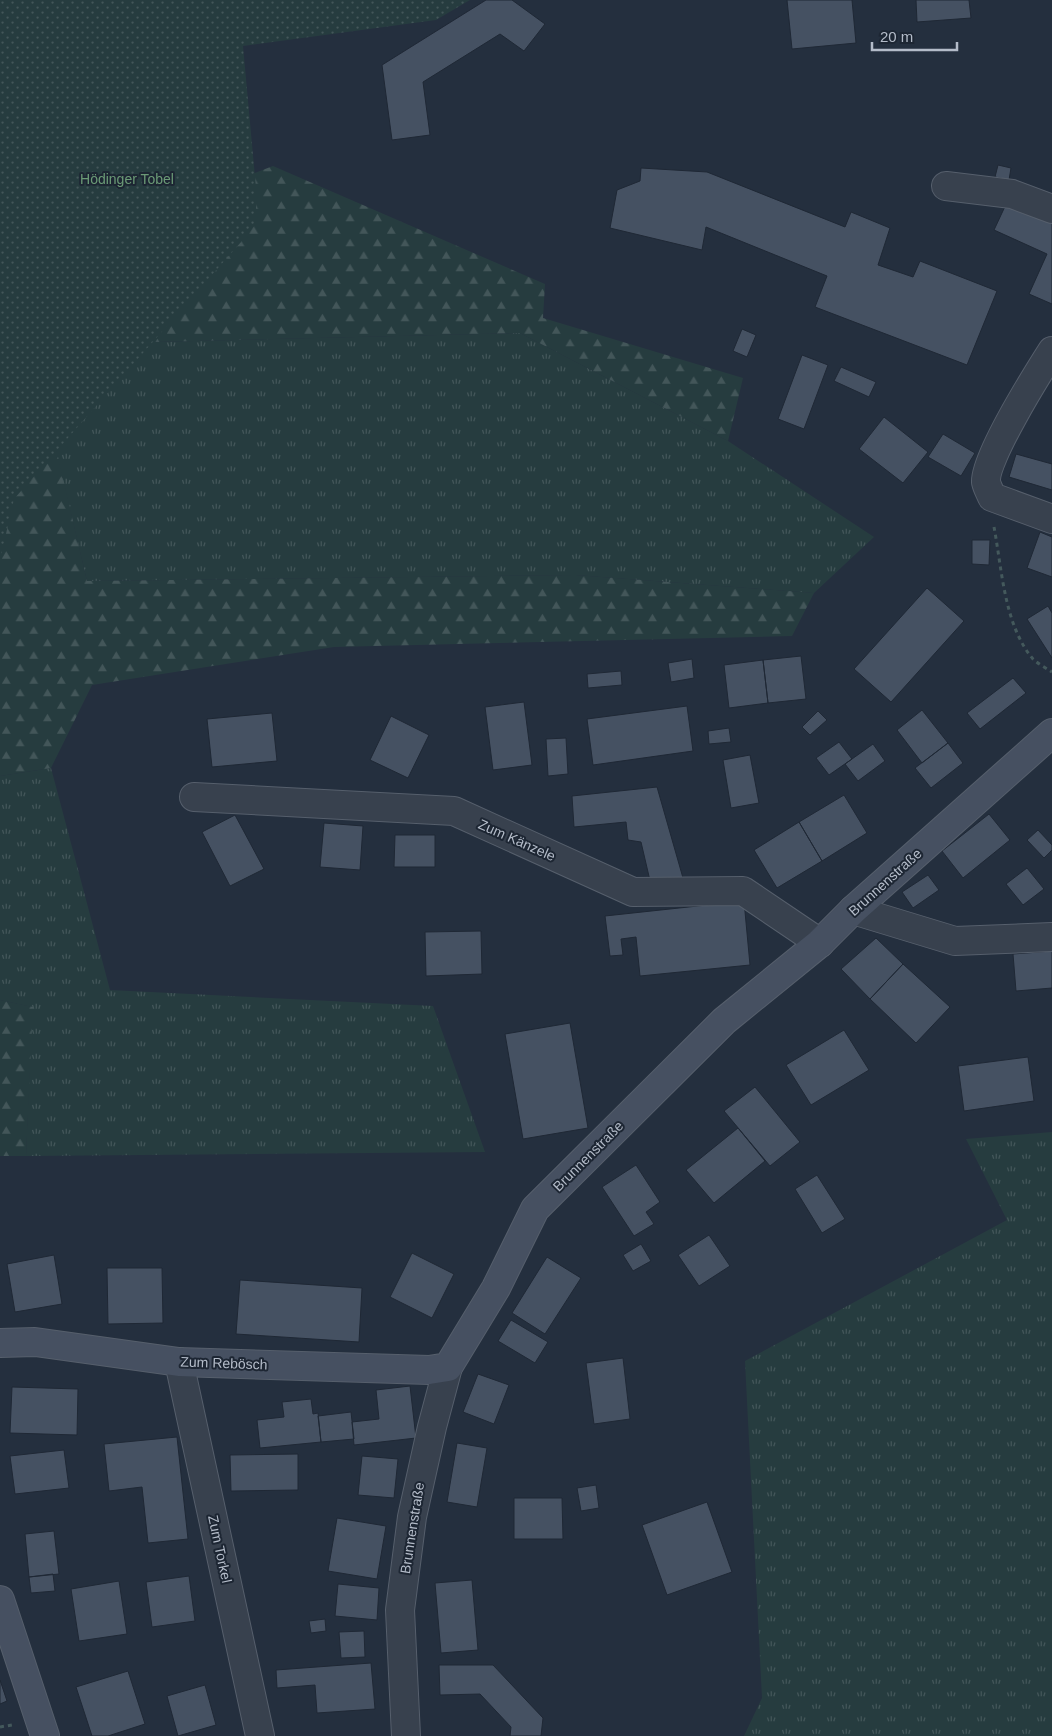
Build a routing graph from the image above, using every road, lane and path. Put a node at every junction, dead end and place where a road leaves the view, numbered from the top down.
1 (946, 186) dead end
2 (1052, 209) edge
3 (1052, 351) edge
4 (992, 497) junction
5 (1052, 518) edge
6 (1052, 672) edge
7 (1052, 733) edge
8 (194, 797) dead end
9 (853, 910) junction
10 (1052, 937) edge
11 (820, 943) junction
12 (0, 1343) edge
13 (179, 1362) junction
14 (448, 1367) junction
15 (0, 1600) edge
16 (44, 1736) edge
17 (260, 1736) edge
18 (406, 1736) edge

1 - 2 street
3 - 4 street
4 - 5 street
4 - 6 path
7 - 9 street, Brunnenstraße
8 - 11 street, Zum Känzele
9 - 10 street
9 - 11 street, Brunnenstraße
11 - 14 street, Brunnenstraße
12 - 13 street, Zum Rebösch
13 - 14 street, Zum Rebösch
13 - 17 street, Zum Torkel
14 - 18 street, Brunnenstraße
15 - 16 street

